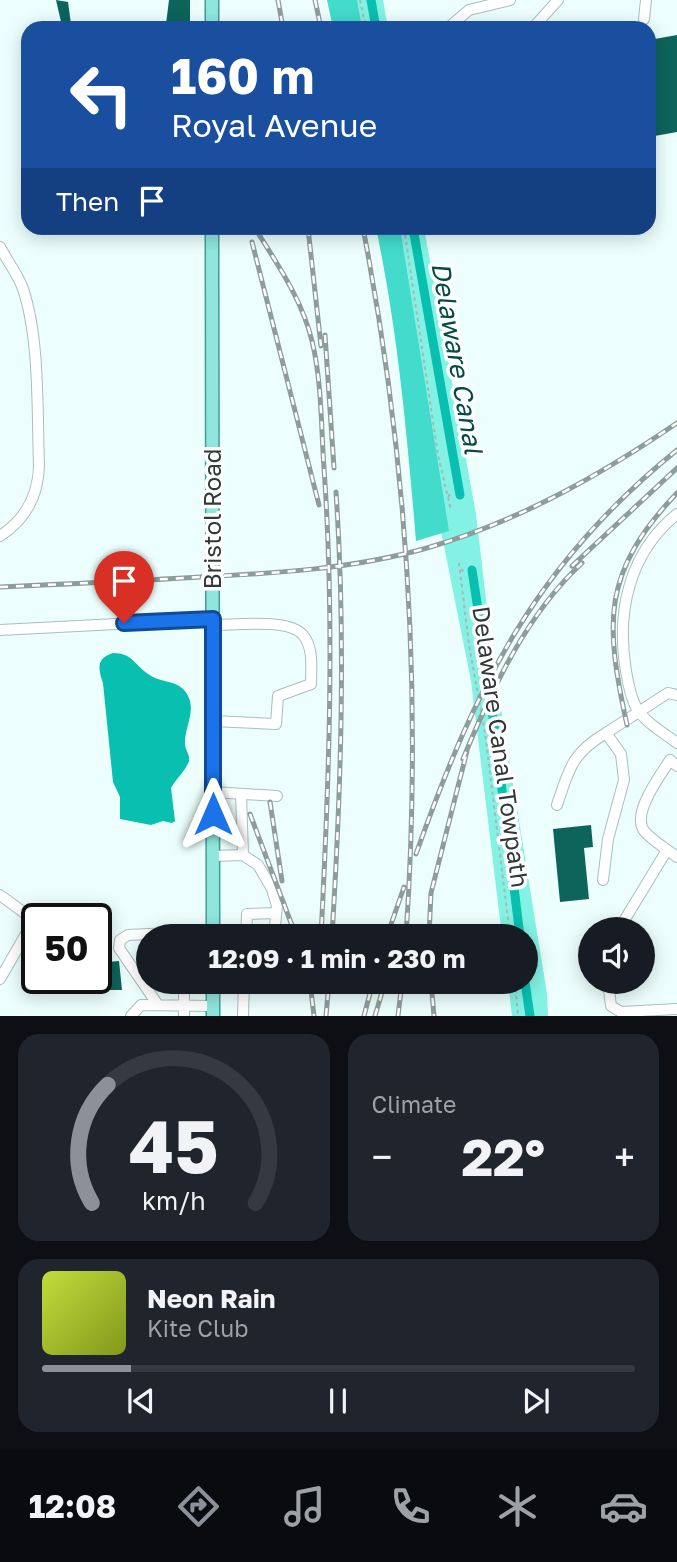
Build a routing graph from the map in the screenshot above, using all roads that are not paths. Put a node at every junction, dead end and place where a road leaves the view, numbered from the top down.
1 (212, 0) edge
2 (510, 0) edge
3 (558, 0) edge
4 (646, 0) edge
5 (644, 19) dead end
6 (212, 21) edge
7 (457, 21) edge
8 (539, 21) edge
9 (212, 235) edge
10 (0, 247) edge
11 (677, 514) edge
12 (0, 536) edge
13 (213, 622) junction
14 (0, 630) edge
15 (677, 695) edge
16 (639, 712) junction
17 (213, 721) junction
18 (606, 733) junction
19 (677, 743) edge
20 (677, 766) edge
21 (213, 792) junction
22 (241, 794) junction
23 (277, 796) dead end
24 (557, 805) dead end
25 (667, 849) junction
26 (243, 855) junction
27 (213, 856) junction
28 (677, 857) edge
29 (603, 880) dead end
30 (0, 895) edge
31 (276, 913) junction
32 (626, 917) edge
33 (213, 924) edge
34 (247, 924) edge
35 (275, 924) edge
36 (136, 935) edge
37 (136, 973) edge
38 (0, 979) edge
39 (150, 994) edge
40 (244, 994) edge
41 (610, 994) edge
42 (158, 1005) junction
43 (677, 1009) edge
44 (184, 1011) edge
45 (213, 1011) edge
46 (131, 1016) edge
47 (243, 1016) edge

1 - 6 main road
2 - 7 street
3 - 8 street
4 - 5 street
9 - 13 main road, Bristol Road
10 - 12 street
11 - 16 street
13 - 14 street
13 - 17 main road, Bristol Road
13 - 17 street
15 - 16 street
16 - 18 street
16 - 19 street
17 - 21 main road, Bristol Road
18 - 24 street
18 - 29 street
20 - 25 street
21 - 22 street
21 - 27 main road, Bristol Road
22 - 23 street
22 - 26 street
25 - 28 street
25 - 32 street
26 - 27 street
26 - 31 street
27 - 33 main road, Bristol Road
30 - 38 street
31 - 34 street
31 - 35 street
36 - 37 street
39 - 42 street
40 - 47 street
41 - 43 street
42 - 44 street
42 - 46 street
44 - 45 street

